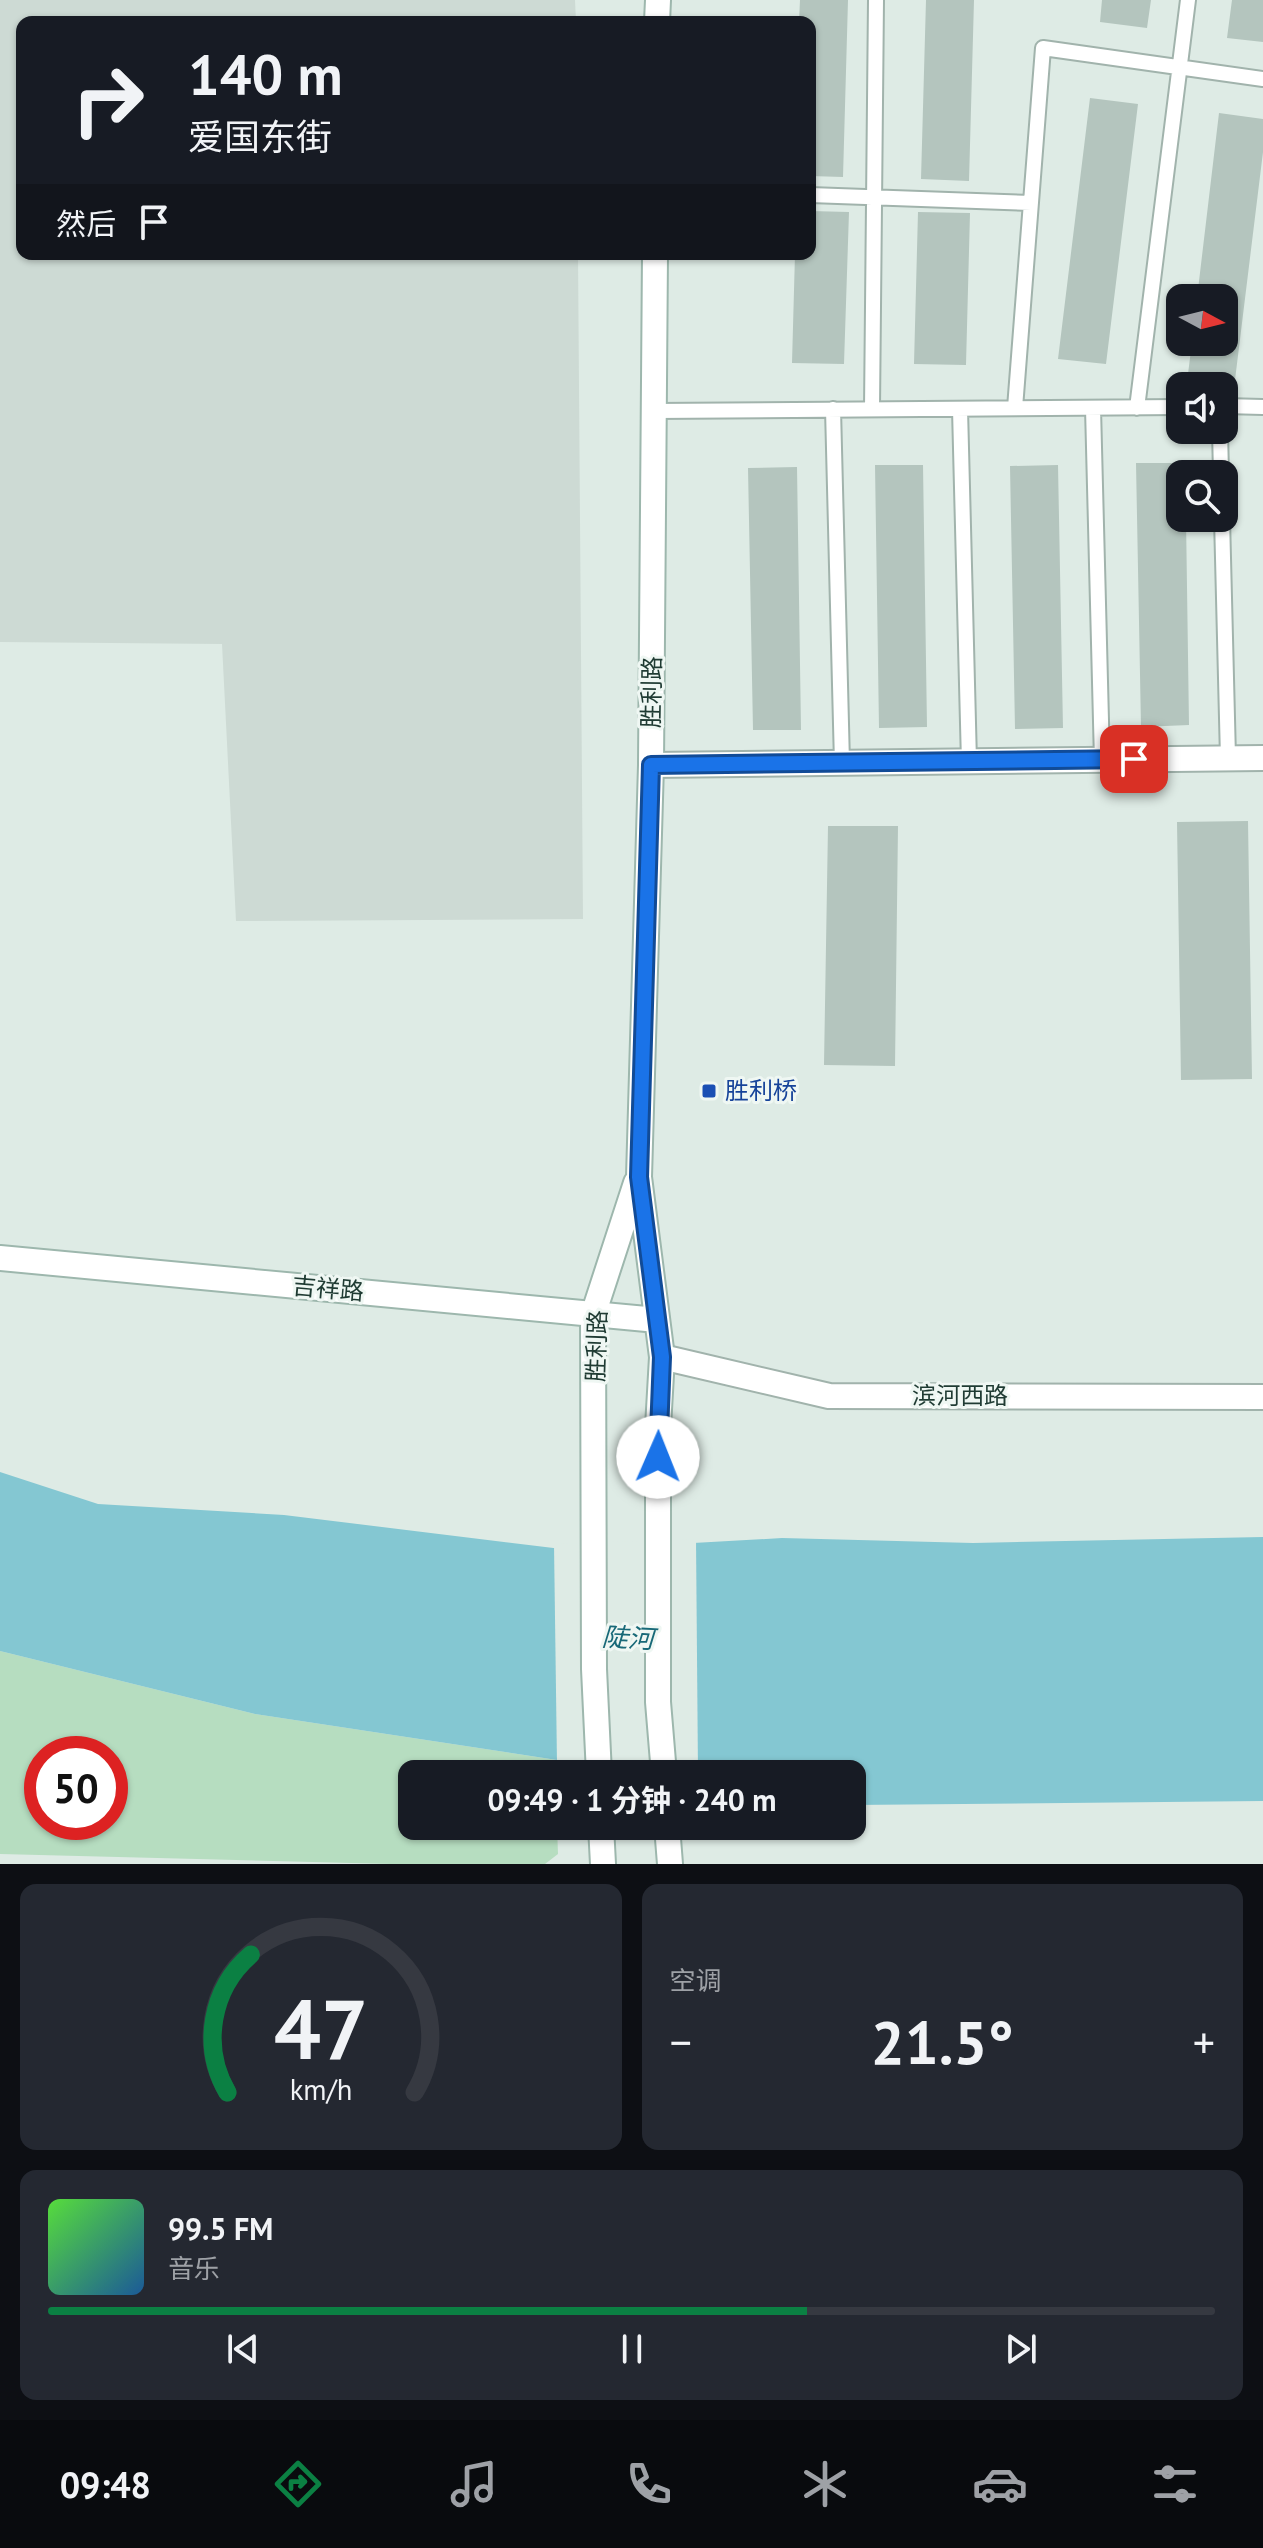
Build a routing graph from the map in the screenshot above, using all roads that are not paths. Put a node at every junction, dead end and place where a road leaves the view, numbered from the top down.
1 (876, 0) edge
2 (1188, 0) edge
3 (1179, 67) junction
4 (1263, 79) edge
5 (816, 195) edge
6 (874, 195) junction
7 (1031, 203) junction
8 (655, 260) edge
9 (1238, 406) edge
10 (1166, 407) edge
11 (1263, 407) edge
12 (1015, 408) junction
13 (1093, 408) junction
14 (1137, 408) junction
15 (833, 409) junction
16 (872, 409) junction
17 (960, 409) junction
18 (654, 411) junction
19 (1222, 532) edge
20 (1228, 758) junction
21 (1263, 758) edge
22 (1102, 760) junction
23 (969, 762) junction
24 (842, 763) junction
25 (651, 765) junction
26 (639, 1177) junction
27 (0, 1258) edge
28 (593, 1315) junction
29 (657, 1320) junction
30 (662, 1357) junction
31 (1263, 1397) edge
32 (598, 1760) edge
33 (663, 1760) edge
34 (602, 1840) edge
35 (668, 1840) edge
36 (603, 1864) edge
37 (670, 1864) edge

1 - 6 lane
2 - 3 lane
3 - 4 lane
3 - 7 lane
3 - 14 lane
5 - 6 lane
6 - 7 lane
6 - 16 lane
7 - 12 lane
8 - 18 main road, 胜利路
9 - 11 lane
10 - 14 lane
12 - 13 lane
12 - 17 lane
13 - 14 lane
13 - 22 lane
15 - 16 lane
15 - 18 lane
15 - 24 lane
16 - 17 lane
17 - 23 lane
18 - 25 main road, 胜利路
19 - 20 lane
20 - 21 main road
20 - 22 main road
22 - 23 main road
23 - 24 main road
24 - 25 main road
25 - 26 main road, 胜利路
26 - 28 main road, 胜利路
26 - 29 main road, 胜利路
27 - 28 main road, 吉祥路
28 - 29 main road, 吉祥路
28 - 32 main road, 胜利路
29 - 30 main road, 胜利路
30 - 31 main road, 滨河西路
30 - 33 main road, 胜利路
34 - 36 main road
35 - 37 main road

